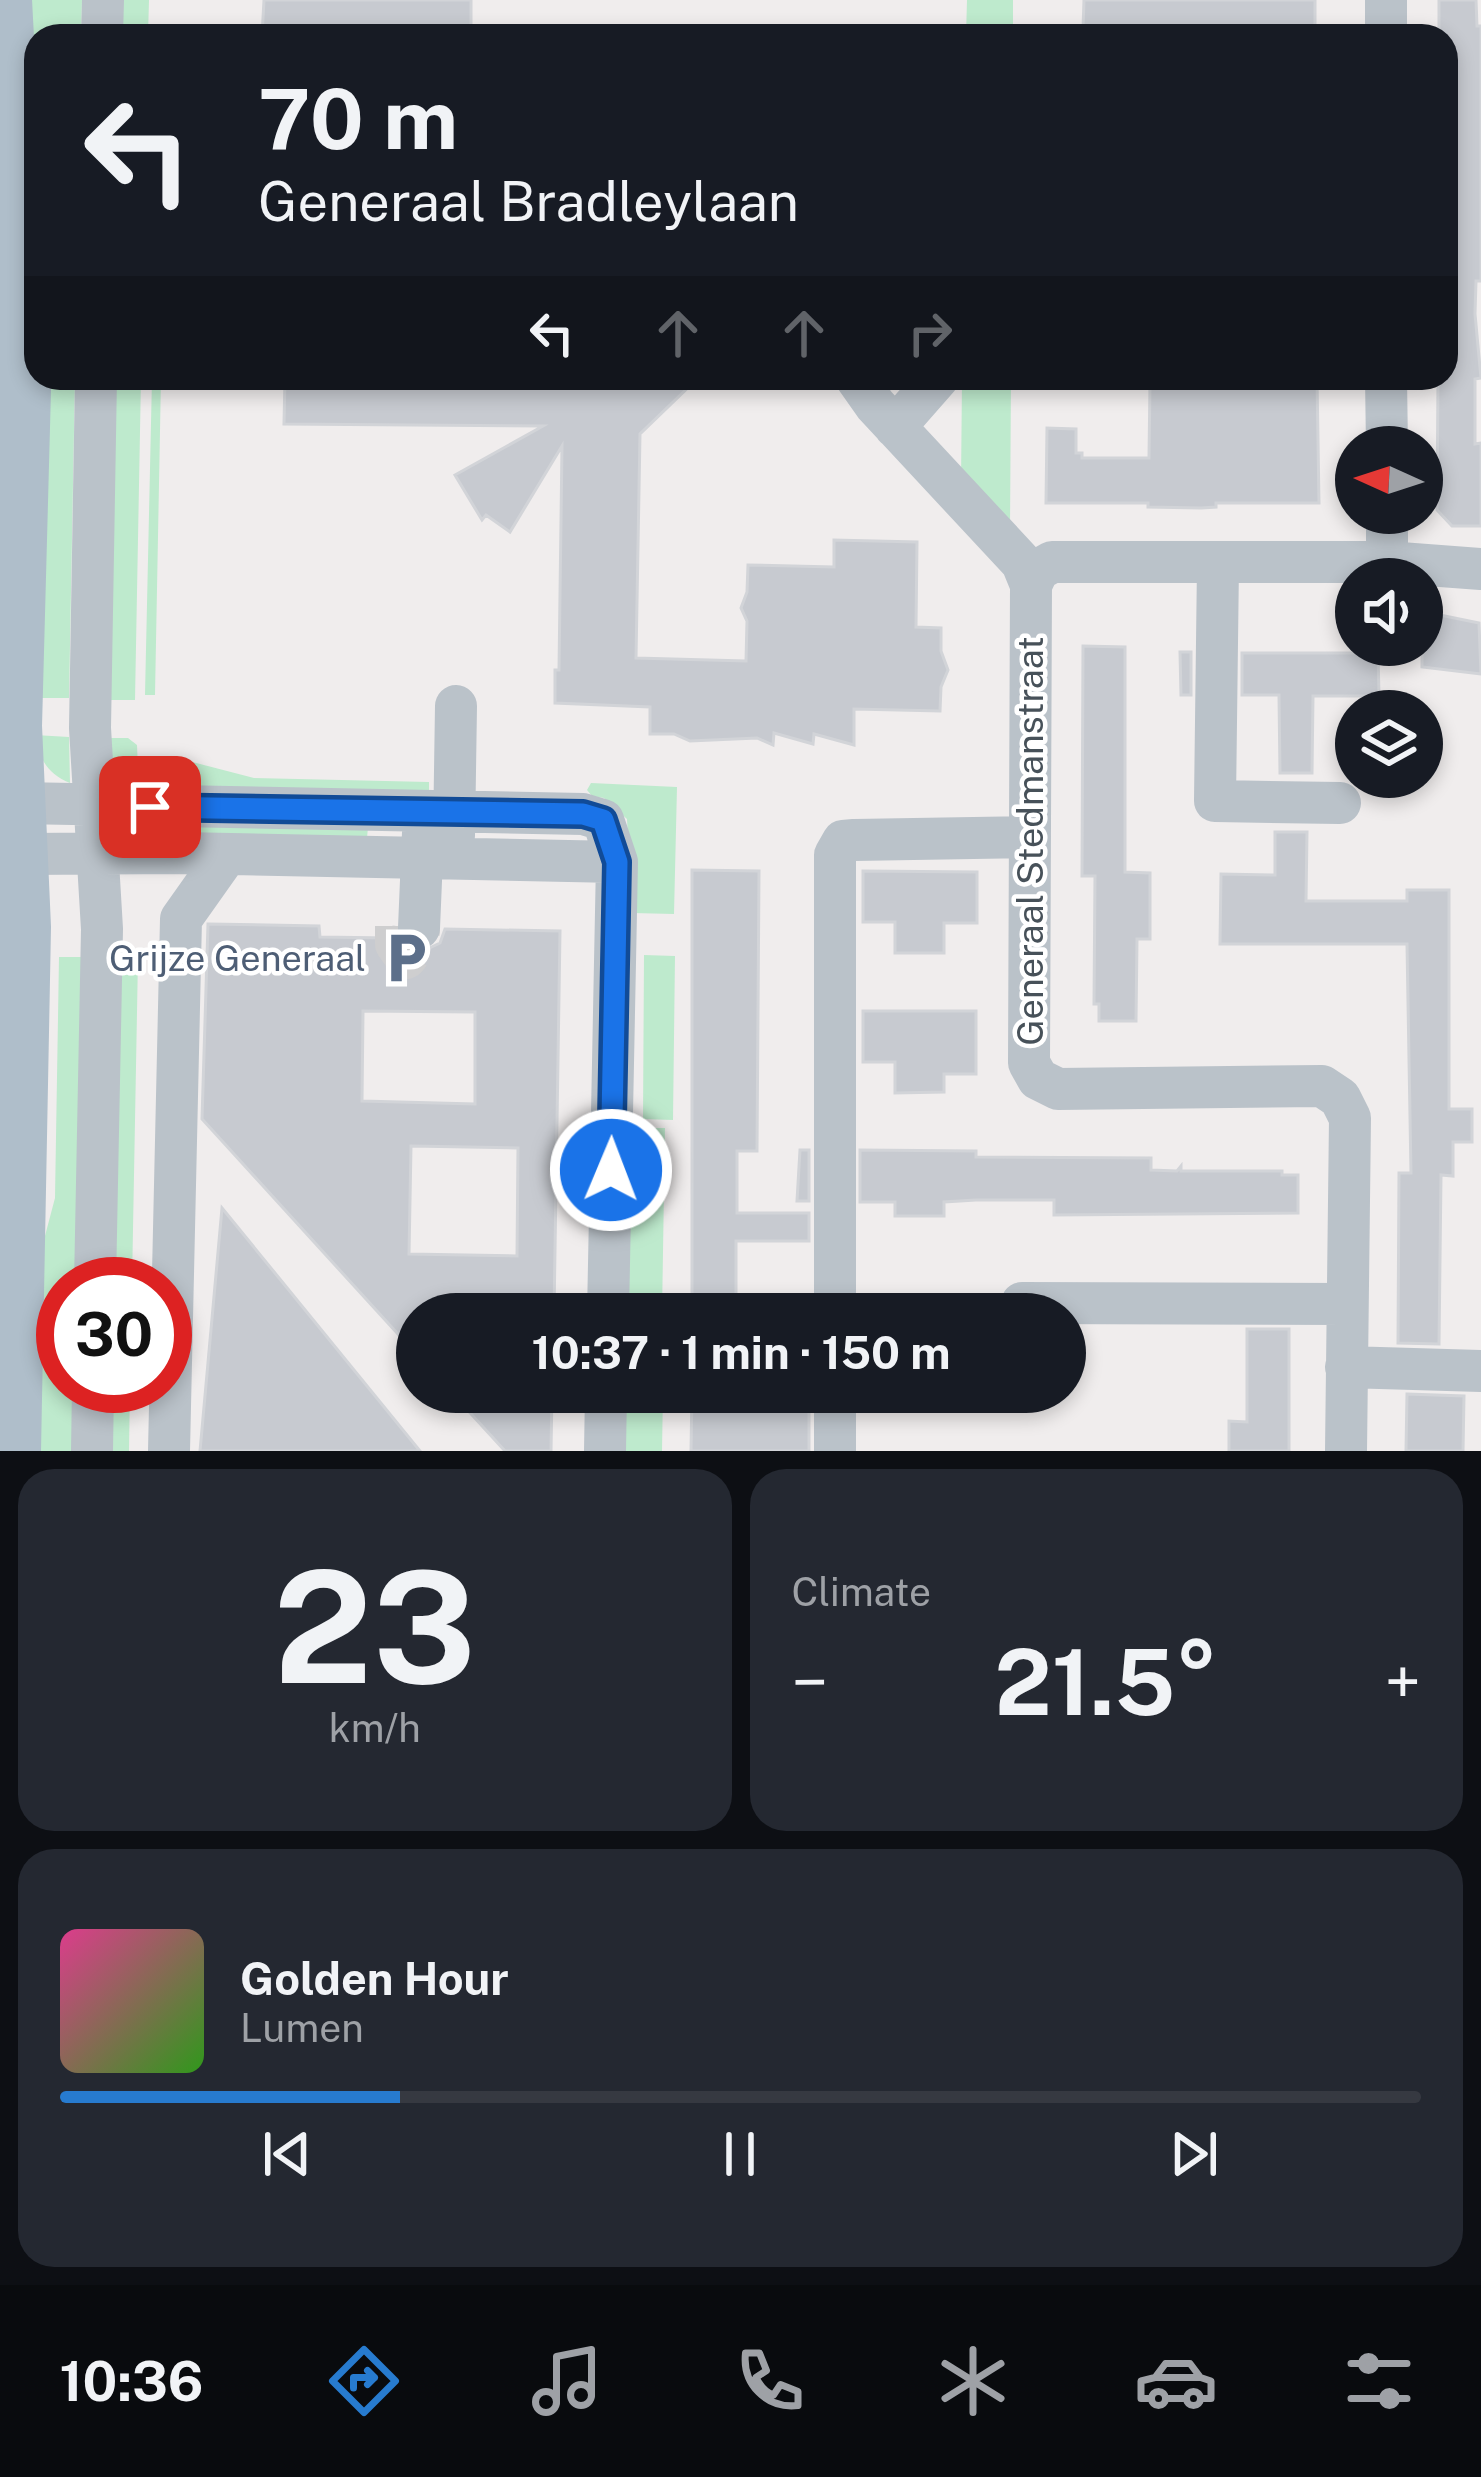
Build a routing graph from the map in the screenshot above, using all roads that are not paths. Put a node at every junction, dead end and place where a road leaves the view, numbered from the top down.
1 (5, 0) edge
2 (24, 253) edge
3 (24, 390) edge
4 (96, 390) edge
5 (862, 390) edge
6 (927, 390) edge
7 (1386, 390) edge
8 (1387, 426) edge
9 (895, 427) junction
10 (1335, 563) edge
11 (1218, 564) junction
12 (1443, 566) edge
13 (1481, 568) edge
14 (1031, 585) junction
15 (456, 706) dead end
16 (1340, 803) dead end
17 (93, 805) junction
18 (426, 810) junction
19 (10, 828) edge
20 (1030, 837) junction
21 (97, 853) junction
22 (227, 854) junction
23 (424, 857) junction
24 (617, 862) junction
25 (408, 927) dead end
26 (95, 1257) edge
27 (608, 1293) edge
28 (835, 1293) edge
29 (1086, 1304) edge
30 (1346, 1304) junction
31 (1346, 1367) junction
32 (1481, 1371) edge
33 (93, 1413) edge
34 (606, 1413) edge
35 (835, 1413) edge
36 (14, 1451) edge
37 (92, 1451) edge
38 (169, 1451) edge
39 (605, 1451) edge
40 (835, 1451) edge
41 (1346, 1451) edge

1 - 2 main road
3 - 19 main road
4 - 17 street
5 - 9 street
6 - 9 street
7 - 8 street
9 - 14 street
10 - 11 street
11 - 14 street
11 - 16 street
12 - 13 street
14 - 20 street, Generaal Stedmanstraat
15 - 18 street
17 - 18 street
17 - 19 street
17 - 21 street
18 - 23 street
18 - 24 street
19 - 21 street
19 - 36 main road
20 - 28 street
20 - 30 street, Generaal Stedmanstraat
21 - 22 street
21 - 26 street
22 - 23 street
22 - 38 street
23 - 24 street
23 - 25 street
24 - 27 street
29 - 30 street
30 - 31 street, Generaal Stedmanstraat
31 - 32 street
31 - 41 street, Generaal Stedmanstraat
33 - 37 street
34 - 39 street
35 - 40 street

